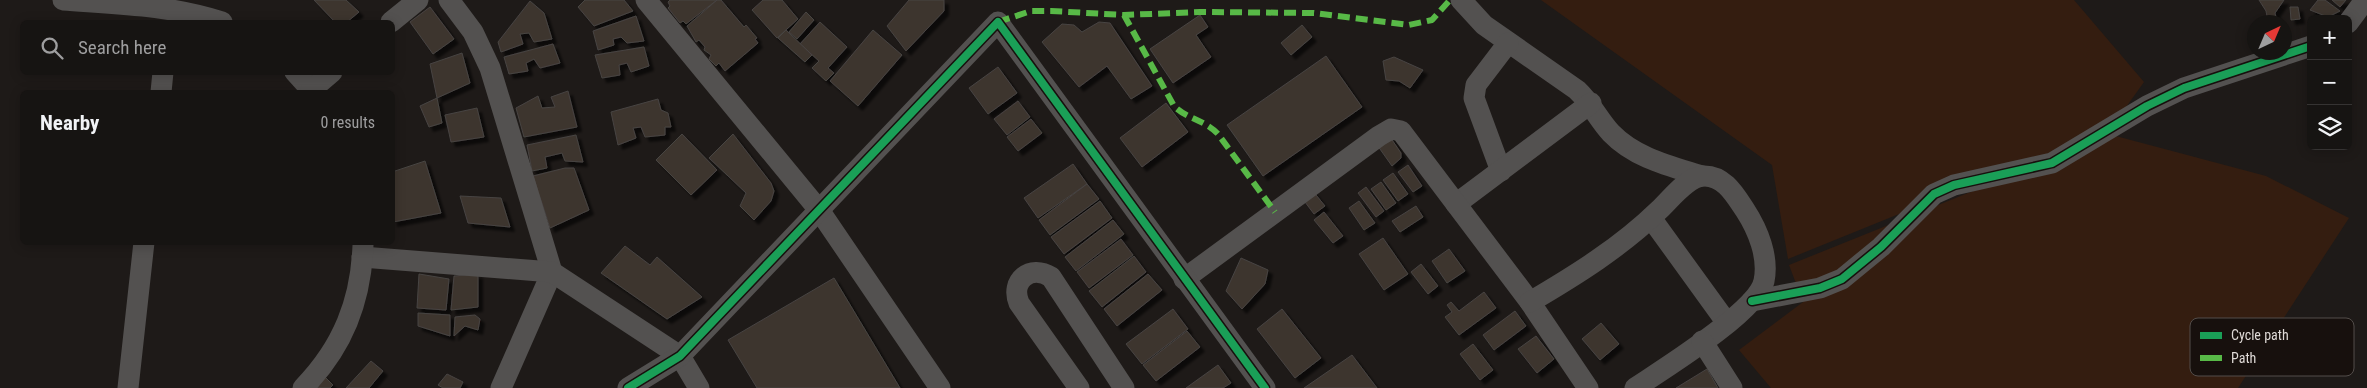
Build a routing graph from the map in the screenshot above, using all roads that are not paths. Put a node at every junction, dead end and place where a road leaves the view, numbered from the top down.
1 (63, 0) edge
2 (418, 0) edge
3 (449, 0) edge
4 (646, 0) edge
5 (1461, 0) edge
6 (2364, 0) edge
7 (170, 10) edge
8 (2352, 17) edge
9 (216, 20) edge
10 (393, 20) edge
11 (1508, 43) junction
12 (2307, 47) edge
13 (163, 75) edge
14 (298, 75) edge
15 (329, 75) edge
16 (161, 90) edge
17 (311, 90) edge
18 (313, 90) edge
19 (1591, 102) junction
20 (1501, 171) junction
21 (1702, 176) junction
22 (1456, 204) junction
23 (819, 210) junction
24 (1651, 218) junction
25 (144, 245) edge
26 (363, 250) edge
27 (552, 272) junction
28 (1184, 279) junction
29 (1752, 301) junction
30 (1530, 302) junction
31 (1728, 323) junction
32 (1702, 341) junction
33 (680, 356) junction
34 (1638, 387) edge
35 (128, 388) edge
36 (303, 388) edge
37 (501, 388) edge
38 (628, 388) edge
39 (699, 388) edge
40 (940, 388) edge
41 (1079, 388) edge
42 (1124, 388) edge
43 (1265, 388) edge
44 (1588, 388) edge
45 (1732, 388) edge

1 - 7 street
2 - 10 street
3 - 27 street
4 - 23 street
5 - 11 street
6 - 8 street
7 - 9 street
11 - 19 street
11 - 20 street
12 - 29 street
13 - 16 street
14 - 17 street
15 - 18 street
19 - 20 street
19 - 21 street
20 - 22 street
21 - 24 street
21 - 29 street
22 - 28 street
22 - 30 street
23 - 28 street
23 - 33 street
23 - 40 street
24 - 30 street
24 - 31 street
25 - 35 street
26 - 27 street
26 - 36 street
27 - 33 street
27 - 37 street
28 - 43 street
29 - 31 street
30 - 44 street
31 - 32 street
32 - 34 street
32 - 45 street
33 - 38 street
33 - 39 street
41 - 42 street

